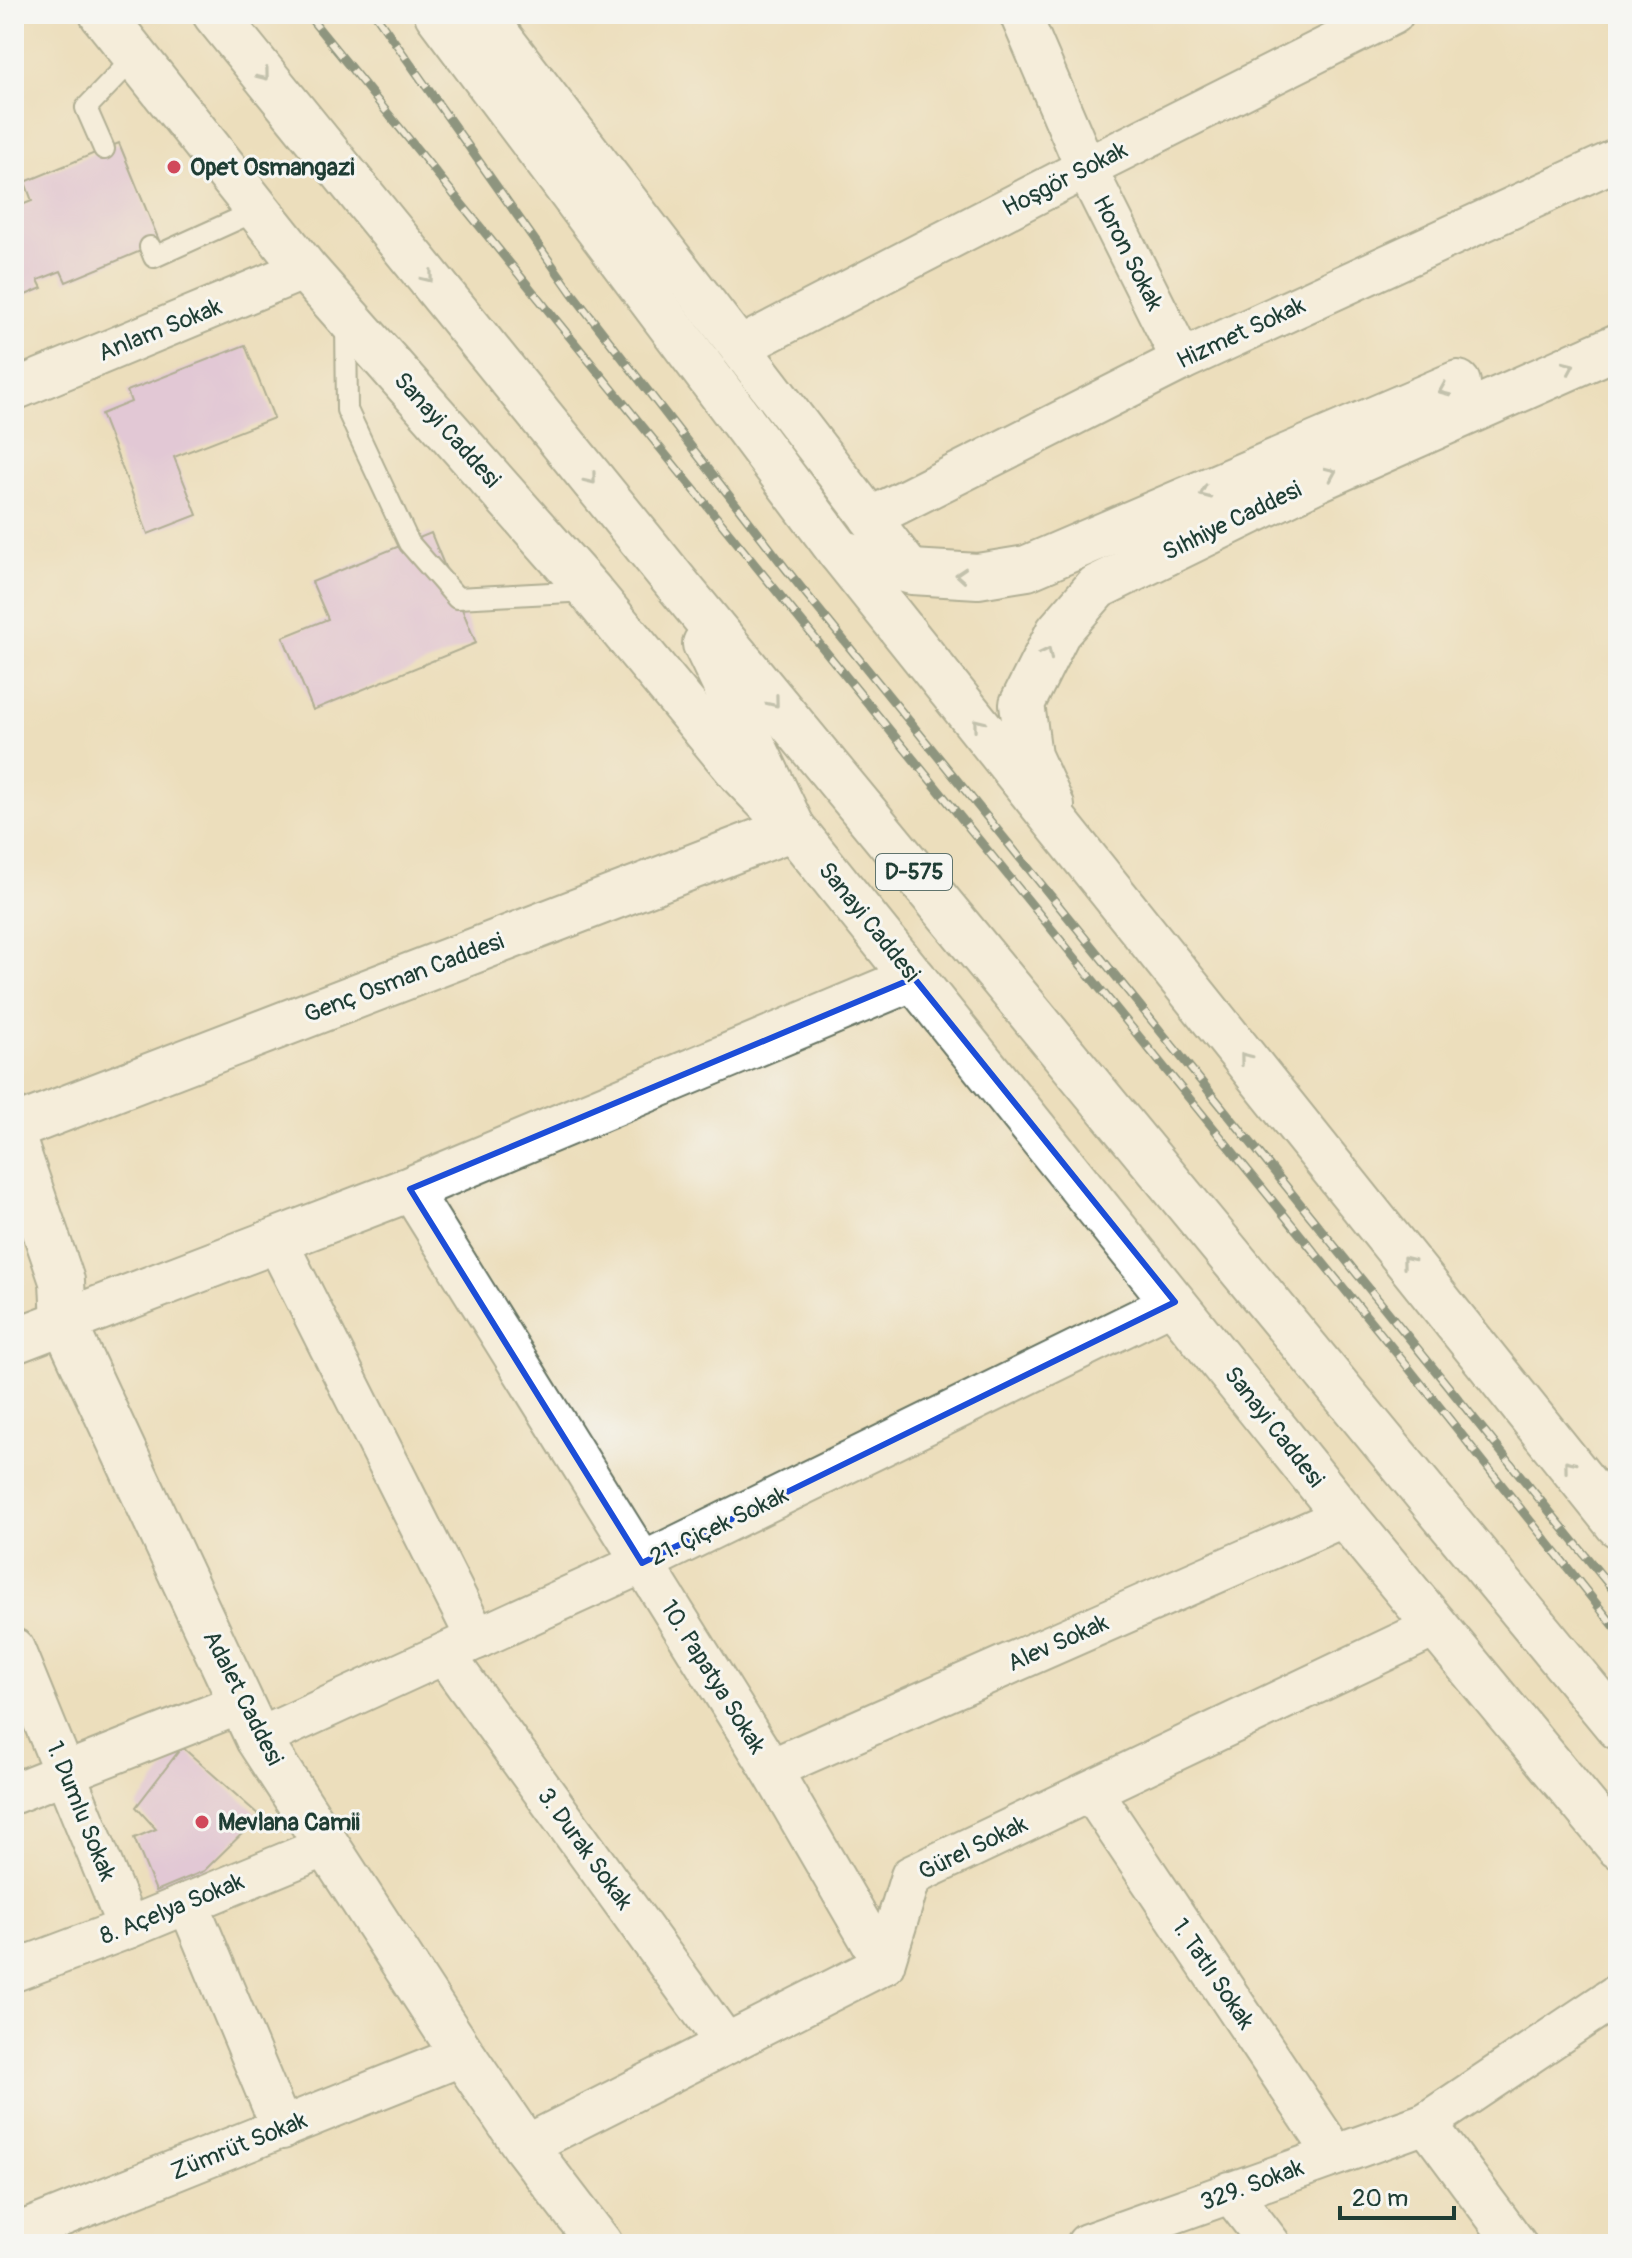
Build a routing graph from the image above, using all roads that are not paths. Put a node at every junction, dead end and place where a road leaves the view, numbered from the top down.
1 (102, 14) edge
2 (215, 14) edge
3 (437, 14) edge
4 (484, 14) edge
5 (1020, 14) edge
6 (1393, 14) edge
7 (135, 57) junction
8 (104, 149) dead end
9 (1618, 159) edge
10 (1086, 168) junction
11 (258, 210) junction
12 (150, 247) dead end
13 (305, 269) junction
14 (1618, 314) edge
15 (346, 316) junction
16 (1618, 346) edge
17 (740, 347) junction
18 (1182, 360) junction
19 (14, 390) edge
20 (870, 518) junction
21 (840, 552) junction
22 (912, 572) junction
23 (677, 584) junction
24 (590, 591) junction
25 (793, 828) junction
26 (1062, 830) junction
27 (914, 978) junction
28 (14, 1128) edge
29 (14, 1141) edge
30 (410, 1189) junction
31 (276, 1240) junction
32 (1175, 1302) junction
33 (64, 1323) junction
34 (14, 1341) edge
35 (1345, 1516) junction
36 (1618, 1525) edge
37 (642, 1563) junction
38 (1437, 1626) junction
39 (460, 1647) junction
40 (14, 1649) edge
41 (250, 1721) junction
42 (1618, 1727) edge
43 (771, 1769) junction
44 (65, 1773) junction
45 (1092, 1792) junction
46 (14, 1793) edge
47 (329, 1845) junction
48 (1618, 1846) edge
49 (188, 1903) junction
50 (128, 1928) junction
51 (884, 1964) junction
52 (14, 1971) edge
53 (1618, 1994) edge
54 (726, 2044) junction
55 (463, 2055) junction
56 (1426, 2123) junction
57 (282, 2129) junction
58 (525, 2146) junction
59 (1335, 2155) junction
60 (1230, 2192) junction
61 (14, 2235) edge
62 (600, 2244) edge
63 (1087, 2244) edge
64 (1270, 2244) edge
65 (1516, 2244) edge

1 - 7 main road, Sanayi Caddesi
2 -> 23 main road, D-575
3 - 21 main road
4 - 17 street
5 - 10 street, Horon Sokak
6 - 10 street, Hoşgör Sokak
7 - 8 lane
7 - 11 main road, Sanayi Caddesi
9 - 18 street, Hizmet Sokak
10 - 17 street, Hoşgör Sokak
10 - 18 street, Horon Sokak
11 - 12 lane
11 - 13 main road, Sanayi Caddesi
13 - 15 main road, Sanayi Caddesi
13 - 19 street, Anlam Sokak
14 -> 22 main road, Sıhhiye Caddesi
15 - 24 main road, Sanayi Caddesi
15 - 24 lane
26 -> 16 main road, Sıhhiye Caddesi
17 - 20 street
18 - 20 street, Hizmet Sokak
20 - 22 street
21 - 22 main road, Sıhhiye Caddesi
26 -> 21 main road
23 - 25 main road
23 -> 42 main road, D-575
24 - 25 main road, Sanayi Caddesi
25 - 27 main road, Sanayi Caddesi
25 - 28 main road, Genç Osman Caddesi
36 -> 26 main road
27 - 30 main road
27 - 32 main road, Sanayi Caddesi
29 - 33 main road, Adalet Caddesi
30 - 31 main road
30 - 37 street, 10. Papatya Sokak
31 - 33 main road
31 - 39 street, 3. Durak Sokak
32 - 35 main road, Sanayi Caddesi
32 - 37 street, 21. Çiçek Sokak
33 - 34 main road
33 - 41 main road, Adalet Caddesi
35 - 38 main road, Sanayi Caddesi
35 - 43 street, Alev Sokak
37 - 39 street, 21. Çiçek Sokak
37 - 43 street, 10. Papatya Sokak
38 - 45 street, Gürel Sokak
38 - 48 main road, Sanayi Caddesi
39 - 41 street, 21. Çiçek Sokak
39 - 54 street, 3. Durak Sokak
40 - 44 street, 1. Dumlu Sokak
41 - 44 street, 21. Çiçek Sokak
41 - 47 main road, Adalet Caddesi
43 - 51 street, 10. Papatya Sokak
44 - 46 street, 21. Çiçek Sokak
44 - 50 street, 1. Dumlu Sokak
45 - 51 street, Gürel Sokak
45 - 59 street, 1. Tatlı Sokak
47 - 49 street, 8. Açelya Sokak
47 - 55 main road, Adalet Caddesi
49 - 50 street, 8. Açelya Sokak
49 - 57 street
50 - 52 street, 8. Açelya Sokak
51 - 54 street
53 - 56 street, 329. Sokak
54 - 58 street
55 - 57 street, Zümrüt Sokak
55 - 58 main road, Adalet Caddesi
56 - 59 street, 329. Sokak
56 - 65 street
57 - 61 street, Zümrüt Sokak
58 - 62 main road, Adalet Caddesi
59 - 60 street, 329. Sokak
60 - 63 street, 329. Sokak
60 - 64 street

